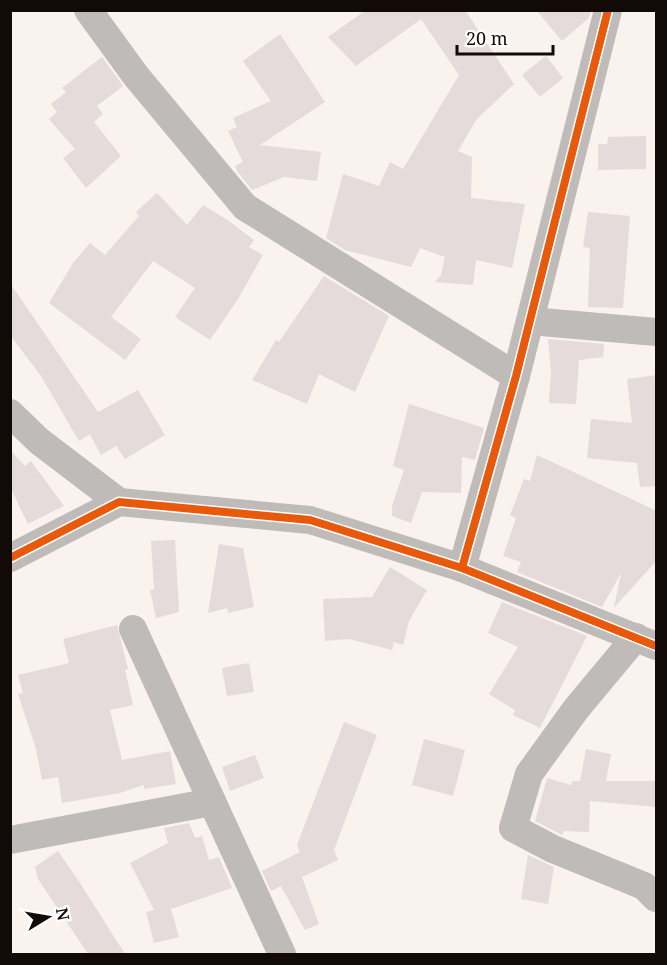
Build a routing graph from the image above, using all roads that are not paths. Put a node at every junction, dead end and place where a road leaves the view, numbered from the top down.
1 (88, 10) edge
2 (608, 10) edge
3 (530, 321) junction
4 (657, 332) edge
5 (516, 376) junction
6 (10, 413) edge
7 (119, 502) junction
8 (10, 558) edge
9 (462, 568) junction
10 (133, 629) dead end
11 (646, 642) edge
12 (212, 802) junction
13 (10, 840) edge
14 (657, 898) edge
15 (282, 954) edge

1 - 5 street
2 - 3 street
3 - 4 street
3 - 5 street
5 - 9 street
6 - 7 street
7 - 8 street
7 - 9 street
9 - 11 street
10 - 12 street
11 - 14 street
12 - 13 street
12 - 15 street

